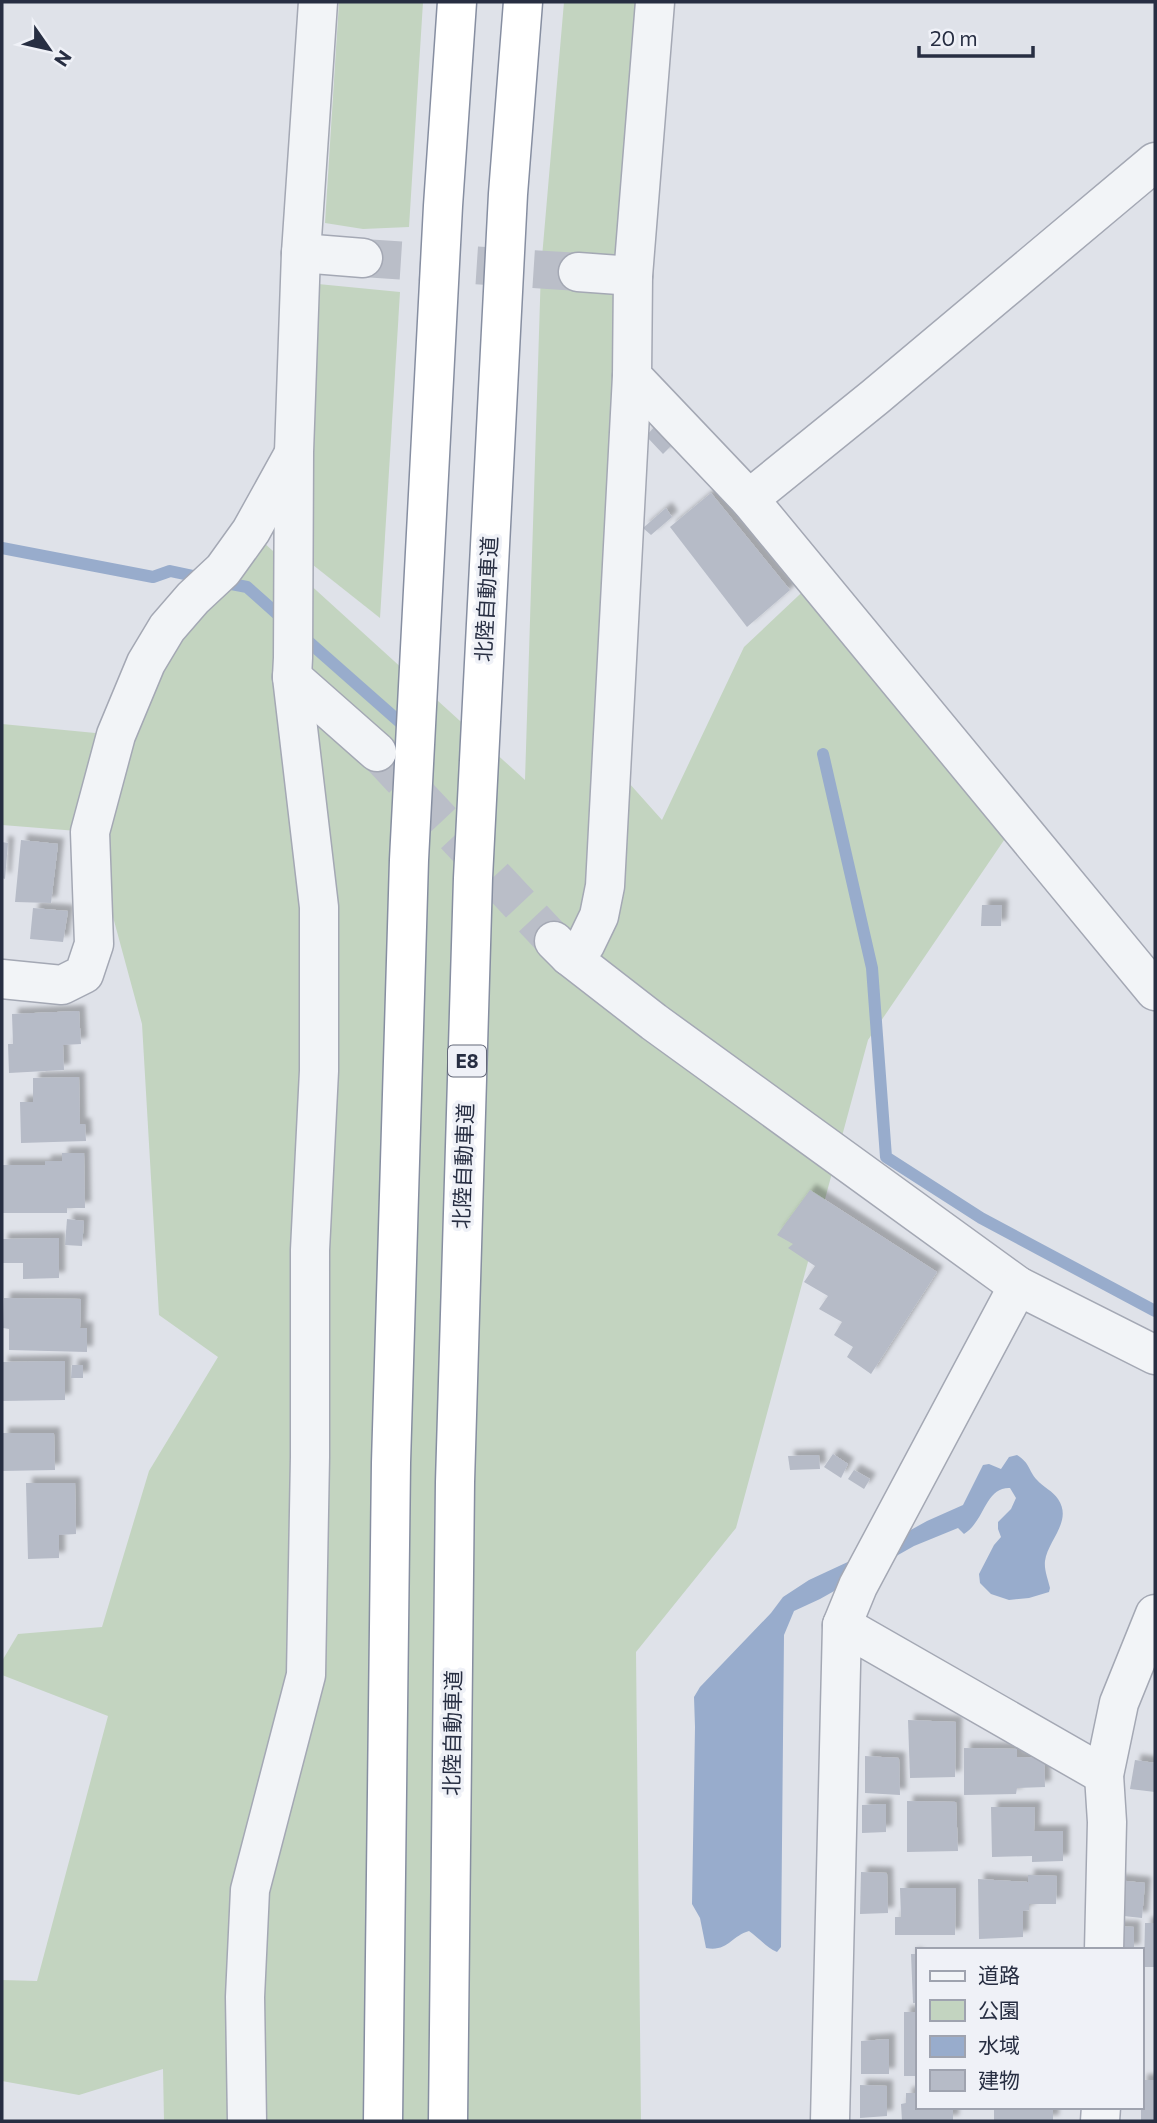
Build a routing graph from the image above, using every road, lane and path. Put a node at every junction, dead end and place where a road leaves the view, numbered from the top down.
1 (318, 2) edge
2 (457, 2) edge
3 (523, 2) edge
4 (655, 2) edge
5 (1155, 162) edge
6 (302, 253) junction
7 (363, 258) tunnel mouth
8 (578, 272) tunnel mouth
9 (633, 276) junction
10 (632, 376) junction
11 (294, 452) junction
12 (748, 499) junction
13 (293, 668) junction
14 (377, 752) tunnel mouth
15 (2, 979) edge
16 (1155, 990) edge
17 (1018, 1286) junction
18 (1155, 1355) edge
19 (1155, 1614) edge
20 (842, 1625) junction
21 (1104, 1775) junction
22 (1104, 1948) edge
23 (247, 2121) edge
24 (383, 2121) edge
25 (448, 2121) edge
26 (830, 2121) edge

1 - 6 street
2 - 24 highway
3 - 25 highway, 北陸自動車道 / E8
4 - 9 street
5 - 12 street
6 - 7 street
6 - 11 street
8 - 9 street
9 - 10 street
10 - 12 street
10 - 17 street
11 - 13 street
11 - 15 street
12 - 16 street
13 - 14 street
13 - 23 street
17 - 18 street
17 - 20 street
19 - 21 street
20 - 21 street
20 - 26 street
21 - 22 street

